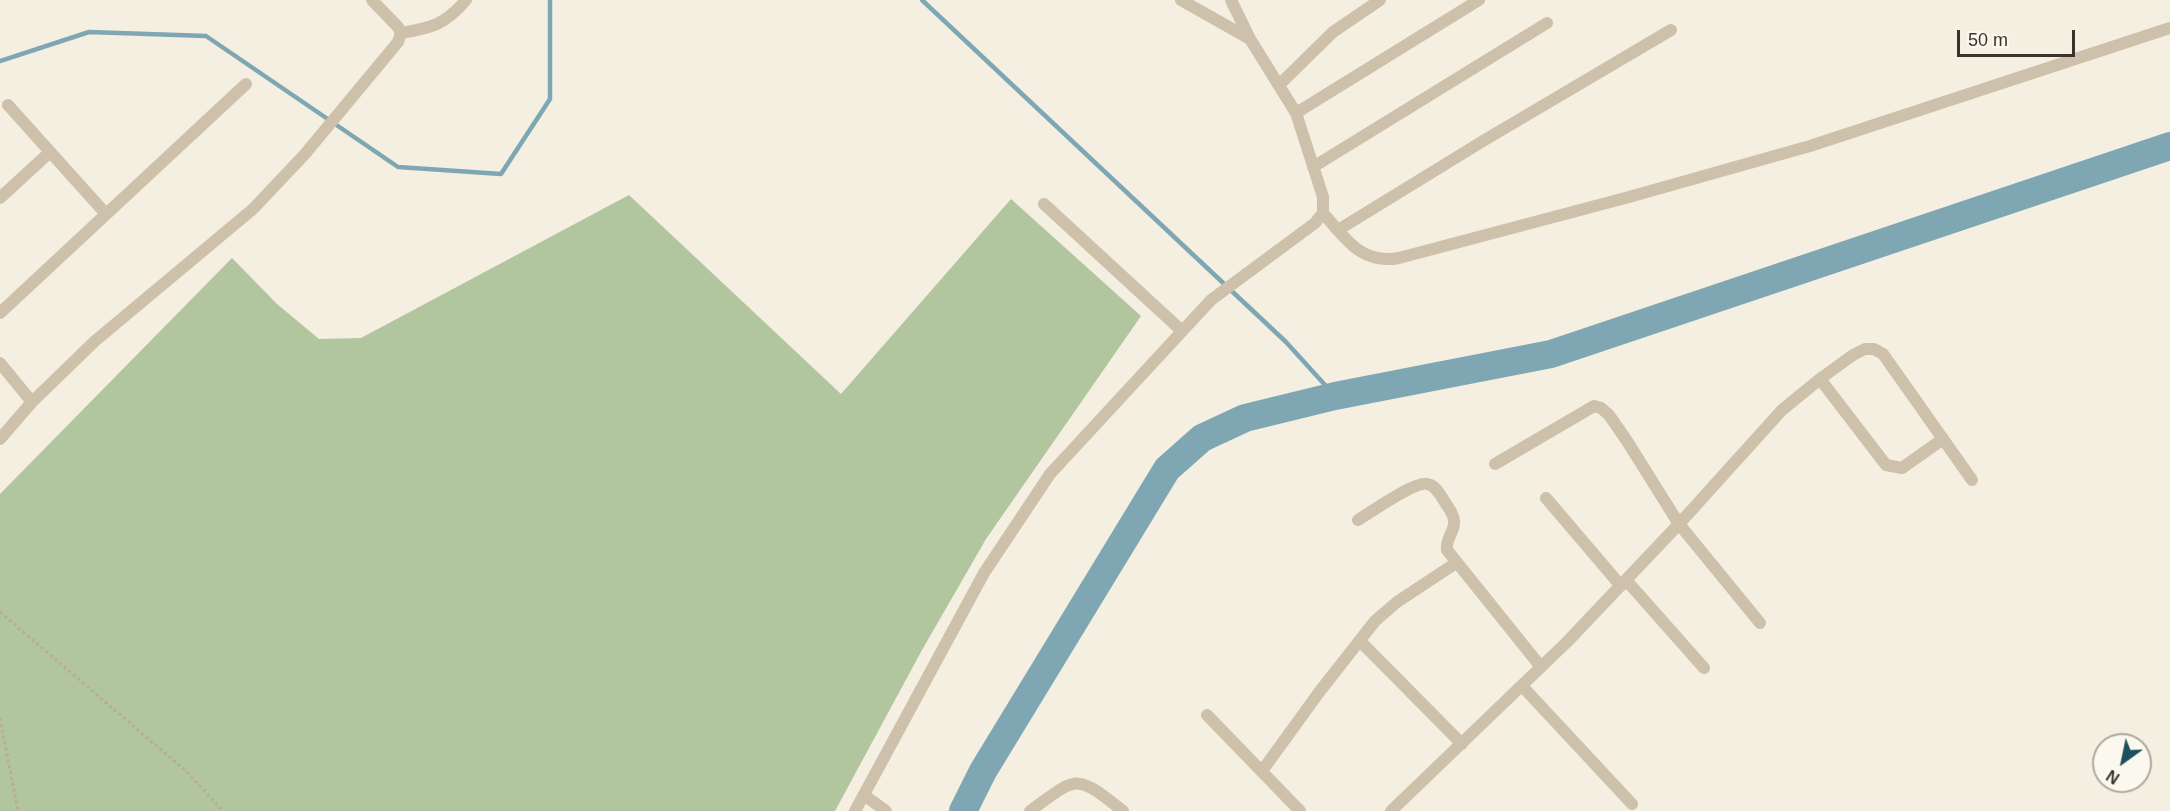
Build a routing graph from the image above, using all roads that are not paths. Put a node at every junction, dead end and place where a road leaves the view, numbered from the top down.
1 (372, 0) edge
2 (466, 0) edge
3 (1181, 0) edge
4 (1231, 0) edge
5 (1380, 0) edge
6 (1479, 0) edge
7 (1547, 23) dead end
8 (2170, 28) edge
9 (1671, 30) dead end
10 (401, 33) junction
11 (1250, 39) junction
12 (246, 84) dead end
13 (1279, 85) junction
14 (8, 105) dead end
15 (1296, 113) junction
16 (50, 152) junction
17 (1313, 167) junction
18 (0, 198) edge
19 (1044, 204) dead end
20 (1323, 213) junction
21 (106, 214) junction
22 (1338, 231) junction
23 (0, 313) edge
24 (1182, 331) junction
25 (0, 363) edge
26 (1820, 379) junction
27 (32, 402) junction
28 (0, 439) edge
29 (1943, 439) junction
30 (1495, 464) dead end
31 (1971, 480) dead end
32 (1546, 498) dead end
33 (1358, 520) dead end
34 (1679, 524) junction
35 (1456, 563) junction
36 (1623, 583) junction
37 (1760, 623) dead end
38 (1360, 641) junction
39 (1541, 667) junction
40 (1704, 668) dead end
41 (1522, 686) junction
42 (1207, 716) dead end
43 (1462, 744) junction
44 (1262, 771) junction
45 (864, 795) junction
46 (1632, 804) dead end
47 (855, 811) edge
48 (885, 811) edge
49 (1030, 811) edge
50 (1123, 811) edge
51 (1300, 811) edge
52 (1391, 811) edge

1 - 10 street
2 - 10 street
3 - 11 street
4 - 11 street
5 - 13 street
6 - 15 street
7 - 17 street
8 - 22 street
9 - 22 street
10 - 27 street
11 - 13 street
12 - 21 street
13 - 15 street
14 - 16 street
15 - 17 street
16 - 18 street
16 - 21 street
17 - 20 street
19 - 24 street
20 - 22 street
20 - 24 street
21 - 23 street
24 - 45 street
25 - 27 street
26 - 29 street
26 - 29 street
26 - 34 street
27 - 28 street
29 - 31 street
30 - 34 street
32 - 36 street
33 - 35 street
34 - 36 street
34 - 37 street
35 - 38 street
35 - 39 street
36 - 39 street
36 - 40 street
38 - 43 street
38 - 44 street
39 - 41 street
41 - 43 street
41 - 46 street
42 - 44 street
43 - 52 street
44 - 51 street
45 - 47 street
45 - 48 street
49 - 50 street

